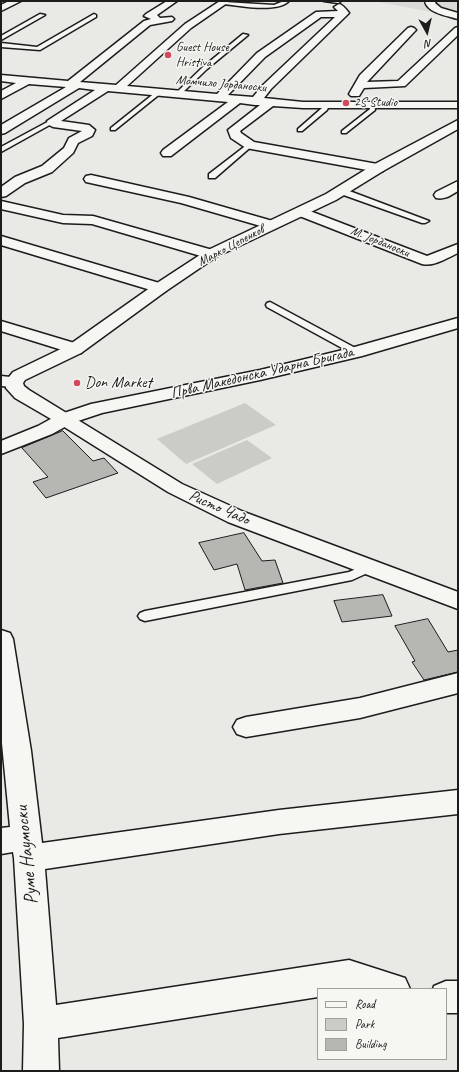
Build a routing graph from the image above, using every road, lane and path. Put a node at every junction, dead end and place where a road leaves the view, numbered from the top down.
1 (16, 1) edge
2 (173, 1) edge
3 (287, 1) edge
4 (326, 1) edge
5 (432, 1) edge
6 (225, 2) edge
7 (339, 2) edge
8 (1, 8) edge
9 (342, 14) junction
10 (42, 15) dead end
11 (94, 16) dead end
12 (458, 16) edge
13 (169, 20) junction
14 (195, 22) junction
15 (411, 30) dead end
16 (458, 30) edge
17 (245, 35) dead end
18 (1, 38) edge
19 (1, 45) edge
20 (1, 78) edge
21 (28, 80) junction
22 (74, 85) junction
23 (359, 85) junction
24 (105, 88) junction
25 (118, 89) junction
26 (158, 93) junction
27 (178, 94) junction
28 (1, 96) edge
29 (219, 98) junction
30 (237, 100) junction
31 (458, 101) edge
32 (255, 102) junction
33 (269, 102) junction
34 (326, 105) junction
35 (412, 105) junction
36 (349, 106) junction
37 (372, 106) junction
38 (458, 106) edge
39 (53, 121) junction
40 (458, 124) edge
41 (113, 129) dead end
42 (1, 130) edge
43 (300, 130) dead end
44 (344, 132) dead end
45 (250, 145) junction
46 (1, 150) edge
47 (167, 153) dead end
48 (378, 168) junction
49 (212, 176) dead end
50 (91, 179) dead end
51 (458, 185) edge
52 (341, 191) junction
53 (1, 192) edge
54 (441, 195) dead end
55 (1, 205) edge
56 (302, 212) junction
57 (426, 221) dead end
58 (271, 225) junction
59 (1, 240) edge
60 (457, 249) edge
61 (211, 254) junction
62 (160, 288) junction
63 (270, 305) dead end
64 (458, 323) edge
65 (1, 326) edge
66 (75, 349) junction
67 (356, 352) junction
68 (7, 381) edge
69 (65, 419) junction
70 (1, 448) edge
71 (370, 567) junction
72 (458, 602) edge
73 (145, 616) dead end
74 (1, 639) edge
75 (458, 683) edge
76 (246, 727) dead end
77 (458, 802) edge
78 (19, 846) edge
79 (390, 988) edge
80 (447, 997) edge
81 (458, 997) edge
82 (41, 1024) junction
83 (41, 1071) edge

1 - 8 street
2 - 13 street
3 - 6 lane
4 - 7 lane
5 - 12 street
6 - 14 street
7 - 9 street
9 - 29 street
9 - 32 street
10 - 18 lane
11 - 19 lane
13 - 14 street
13 - 22 street
14 - 25 street
15 - 23 street
16 - 23 street
17 - 27 lane
20 - 21 street, Момчило Јорданоски
21 - 22 street, Момчило Јорданоски
21 - 28 street
22 - 24 street, Момчило Јорданоски
22 - 42 street
23 - 36 street
24 - 25 street, Момчило Јорданоски
24 - 39 street
25 - 26 street, Момчило Јорданоски
26 - 27 street, Момчило Јорданоски
26 - 41 lane
27 - 29 street, Момчило Јорданоски
29 - 30 street, Момчило Јорданоски
30 - 32 street, Момчило Јорданоски
30 - 47 street
31 - 35 street
32 - 33 street, Момчило Јорданоски
33 - 34 street, Момчило Јорданоски
33 - 45 street
34 - 36 street, Момчило Јорданоски
34 - 43 lane
35 - 37 street, Момчило Јорданоски
35 - 38 street
36 - 37 street, Момчило Јорданоски
37 - 44 lane
39 - 46 lane
39 - 53 street
40 - 48 street, Марко Цепенков
45 - 48 street
45 - 49 lane
48 - 52 street, Марко Цепенков
50 - 58 street
51 - 54 street
52 - 56 street, Марко Цепенков
52 - 57 lane
55 - 61 street
56 - 58 street, Марко Цепенков
56 - 60 street, М. Јорданоски
58 - 61 street, Марко Цепенков
59 - 62 street
61 - 62 street, Марко Цепенков
62 - 66 street, Марко Цепенков
63 - 67 lane
64 - 67 street, Прва Македонска Ударна Бригада
65 - 66 street
66 - 68 street, Марко Цепенков
67 - 69 street, Прва Македонска Ударна Бригада
68 - 69 street, Ристо Чадо
69 - 70 street, Прва Македонска Ударна Бригада
69 - 71 street, Ристо Чадо
71 - 72 street, Ристо Чадо
71 - 73 lane
74 - 78 street, Руме Наумоски
75 - 76 street
77 - 78 street
78 - 82 street, Руме Наумоски
79 - 82 street
80 - 81 street
82 - 83 street, Руме Наумоски

